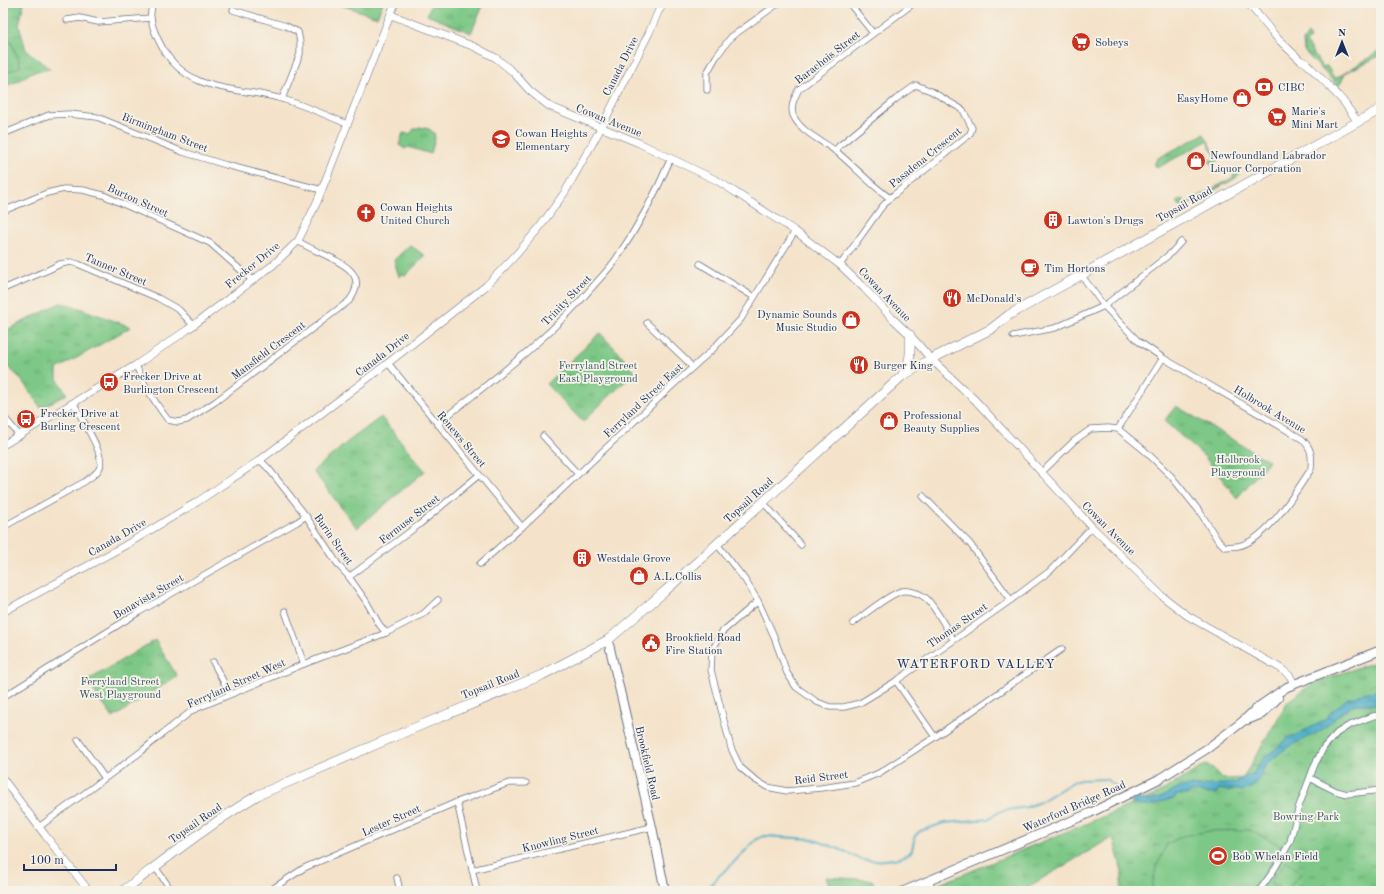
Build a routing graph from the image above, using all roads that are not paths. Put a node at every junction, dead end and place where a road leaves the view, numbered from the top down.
1 (152, 3) edge
2 (395, 3) edge
3 (664, 3) edge
4 (849, 3) edge
5 (914, 3) edge
6 (1248, 3) edge
7 (776, 4) edge
8 (232, 10) dead end
9 (391, 15) junction
10 (151, 18) junction
11 (67, 20) dead end
12 (873, 34) junction
13 (707, 90) dead end
14 (282, 99) junction
15 (1381, 109) edge
16 (1358, 122) junction
17 (347, 124) junction
18 (601, 128) junction
19 (3, 134) edge
20 (835, 151) junction
21 (671, 158) junction
22 (322, 190) junction
23 (890, 198) junction
24 (3, 211) edge
25 (795, 231) junction
26 (298, 241) junction
27 (1181, 242) dead end
28 (700, 264) dead end
29 (840, 265) junction
30 (1082, 276) junction
31 (252, 280) junction
32 (3, 289) edge
33 (754, 297) junction
34 (1104, 306) junction
35 (647, 323) dead end
36 (193, 325) junction
37 (910, 335) junction
38 (1013, 336) dead end
39 (1163, 358) junction
40 (931, 359) junction
41 (388, 363) junction
42 (136, 365) junction
43 (692, 367) junction
44 (902, 376) junction
45 (74, 403) junction
46 (3, 416) edge
47 (437, 424) junction
48 (1118, 429) junction
49 (20, 436) junction
50 (543, 436) dead end
51 (3, 445) edge
52 (260, 460) junction
53 (1041, 473) junction
54 (578, 474) junction
55 (479, 475) junction
56 (923, 496) dead end
57 (763, 502) junction
58 (306, 516) junction
59 (3, 527) edge
60 (522, 527) junction
61 (1092, 527) junction
62 (717, 544) junction
63 (801, 545) dead end
64 (480, 564) dead end
65 (349, 577) junction
66 (438, 600) dead end
67 (1011, 600) junction
68 (758, 601) junction
69 (285, 611) dead end
70 (3, 612) edge
71 (853, 623) dead end
72 (386, 633) junction
73 (953, 639) junction
74 (608, 640) junction
75 (1062, 649) dead end
76 (1381, 650) edge
77 (213, 662) dead end
78 (304, 664) junction
79 (896, 681) junction
80 (1294, 684) junction
81 (230, 694) junction
82 (3, 697) edge
83 (1381, 716) edge
84 (935, 737) junction
85 (78, 740) dead end
86 (104, 777) junction
87 (3, 779) edge
88 (1309, 780) junction
89 (526, 783) dead end
90 (1381, 790) edge
91 (457, 802) junction
92 (39, 827) junction
93 (652, 827) junction
94 (155, 867) junction
95 (472, 870) junction
96 (397, 878) dead end
97 (929, 880) junction
98 (89, 891) edge
99 (123, 891) edge
100 (172, 891) edge
101 (271, 891) edge
102 (400, 891) edge
103 (477, 891) edge
104 (665, 891) edge
105 (904, 891) edge
106 (933, 891) edge
107 (1259, 891) edge

1 - 10 street
2 - 9 street, Frecker Drive
3 - 18 street, Canada Drive
4 - 12 street
5 - 12 street, Barachois Street
6 - 16 street
7 - 13 street
8 - 14 street
9 - 17 street, Frecker Drive
9 - 18 street, Cowan Avenue
10 - 11 street
10 - 14 street
12 - 20 street, Barachois Street
14 - 17 street
15 - 16 main road, Topsail Road
16 - 30 main road, Topsail Road
17 - 22 street, Frecker Drive
18 - 21 street, Cowan Avenue
18 - 41 street, Canada Drive
19 - 22 street, Birmingham Street
20 - 23 street, Barachois Street
20 - 23 street, Pasadena Crescent
21 - 25 street, Cowan Avenue
21 - 47 street, Trinity Street
22 - 26 street, Frecker Drive
23 - 29 street, Pasadena Crescent
24 - 31 street, Burton Street
25 - 29 street, Cowan Avenue
25 - 33 street, Ferryland Street East
26 - 31 street, Frecker Drive
26 - 42 street, Mansfield Crescent
27 - 34 street
28 - 33 street
29 - 37 street, Cowan Avenue
30 - 34 street, Holbrook Avenue
30 - 40 main road, Topsail Road
31 - 36 street, Frecker Drive
32 - 36 street, Tanner Street
33 - 43 street, Ferryland Street East
34 - 38 street
34 - 39 street, Holbrook Avenue
35 - 43 street
36 - 42 street, Frecker Drive
37 - 40 street, Cowan Avenue
37 - 44 main road
39 - 48 street
39 - 48 street, Holbrook Avenue
40 - 44 main road, Topsail Road
40 - 53 street, Cowan Avenue
41 - 47 street, Renews Street
41 - 52 street, Canada Drive
42 - 45 street, Frecker Drive
43 - 54 street, Ferryland Street East
44 - 57 main road, Topsail Road
45 - 49 street, Frecker Drive
45 - 59 street
46 - 49 street
47 - 55 street, Renews Street
48 - 53 street
49 - 51 street, Frecker Drive
50 - 54 street
52 - 58 street, Burin Street
52 - 70 street, Canada Drive
53 - 61 street, Cowan Avenue
54 - 60 street, Ferryland Street East
55 - 60 street, Renews Street
55 - 65 street, Fermuse Street
56 - 67 street
57 - 62 main road, Topsail Road
57 - 63 street
58 - 65 street, Burin Street
58 - 82 street, Bonavista Street
60 - 64 street, Ferryland Street East
61 - 67 street, Thomas Street
61 - 80 street, Cowan Avenue
62 - 68 street, Thomas Street
62 - 74 main road, Topsail Road
65 - 72 street, Burin Street
66 - 72 street, Ferryland Street West
67 - 73 street, Thomas Street
68 - 79 street, Thomas Street
68 - 84 street, Reid Street
69 - 78 street
71 - 73 street
72 - 78 street, Ferryland Street West
73 - 79 street, Thomas Street
74 - 93 main road, Brookfield Road
74 - 94 main road, Topsail Road
75 - 84 street, Reid Street
76 - 80 main road, Waterford Bridge Road
77 - 81 street
78 - 81 street, Ferryland Street West
79 - 84 street
80 - 97 main road, Waterford Bridge Road
81 - 86 street, Ferryland Street West
83 - 88 street
85 - 86 street
86 - 92 street, Ferryland Street West
87 - 92 street
88 - 90 street
88 - 107 street
89 - 91 street, Lester Street
91 - 95 street
91 - 101 street, Lester Street
92 - 98 street
93 - 95 street, Knowling Street
93 - 104 main road, Brookfield Road
94 - 99 main road, Topsail Road
94 - 100 street
95 - 103 street
96 - 102 street
97 - 105 main road, Waterford Bridge Road
97 - 106 street

